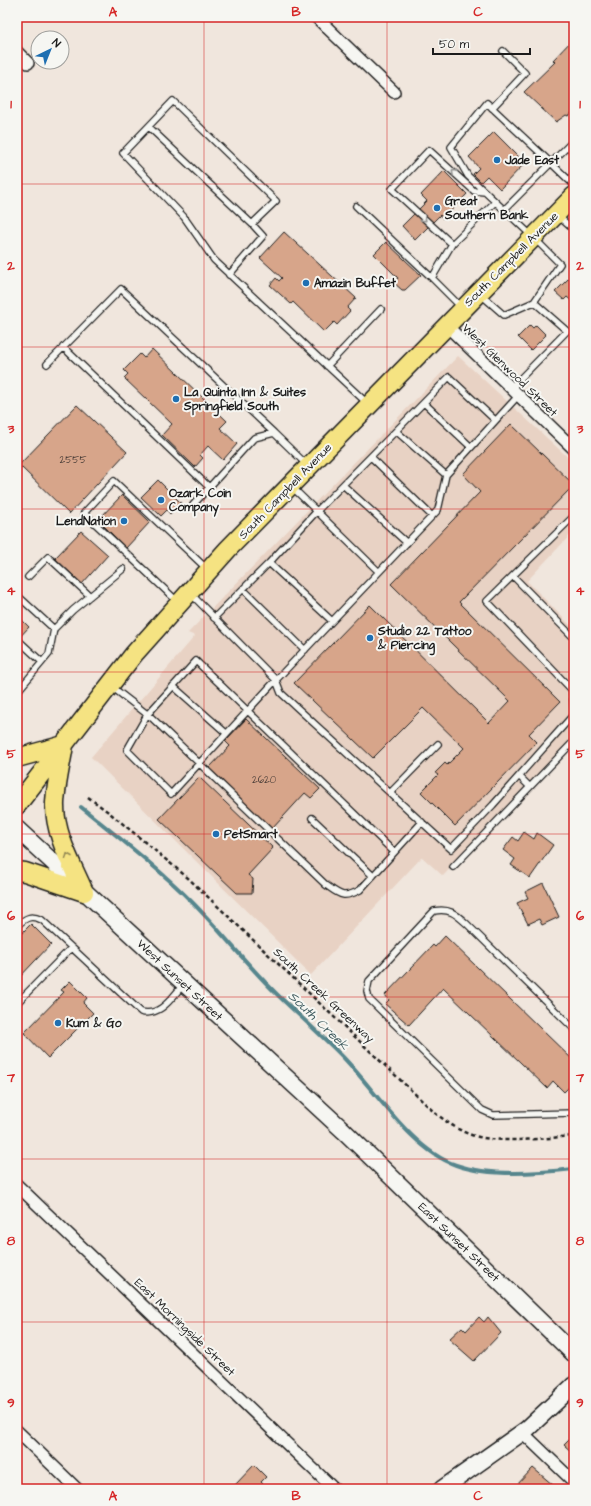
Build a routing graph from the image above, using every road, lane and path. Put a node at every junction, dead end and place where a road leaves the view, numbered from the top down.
1 (316, 17) edge
2 (502, 51) dead end
3 (17, 52) edge
4 (28, 63) dead end
5 (394, 92) dead end
6 (492, 108) junction
7 (149, 127) junction
8 (574, 140) edge
9 (551, 163) junction
10 (574, 185) edge
11 (485, 192) junction
12 (574, 196) edge
13 (495, 202) junction
14 (356, 206) dead end
15 (504, 210) junction
16 (556, 214) junction
17 (252, 224) junction
18 (574, 230) edge
19 (533, 237) junction
20 (452, 244) junction
21 (230, 275) junction
22 (432, 278) junction
23 (478, 293) junction
24 (534, 302) junction
25 (381, 308) dead end
26 (462, 309) junction
27 (446, 326) junction
28 (63, 347) junction
29 (47, 364) dead end
30 (327, 366) junction
31 (515, 392) junction
32 (424, 403) junction
33 (368, 405) junction
34 (495, 420) junction
35 (396, 431) junction
36 (274, 433) junction
37 (572, 442) edge
38 (471, 446) junction
39 (371, 457) junction
40 (309, 466) junction
41 (446, 474) junction
42 (290, 485) junction
43 (343, 485) junction
44 (209, 487) junction
45 (192, 505) dead end
46 (317, 511) junction
47 (432, 516) junction
48 (574, 516) edge
49 (407, 543) junction
50 (269, 564) junction
51 (123, 569) dead end
52 (208, 571) junction
53 (379, 572) junction
54 (513, 576) junction
55 (28, 577) dead end
56 (243, 589) junction
57 (17, 595) edge
58 (90, 596) junction
59 (184, 598) junction
60 (214, 618) junction
61 (332, 621) junction
62 (54, 629) junction
63 (574, 638) edge
64 (17, 639) edge
65 (305, 650) junction
66 (42, 662) junction
67 (276, 680) junction
68 (110, 685) junction
69 (173, 686) junction
70 (573, 689) edge
71 (17, 692) edge
72 (574, 709) edge
73 (247, 710) junction
74 (574, 714) edge
75 (147, 715) junction
76 (226, 733) junction
77 (574, 741) edge
78 (438, 744) dead end
79 (64, 745) junction
80 (17, 758) edge
81 (198, 764) junction
82 (519, 776) junction
83 (530, 787) junction
84 (390, 793) junction
85 (88, 797) dead end
86 (17, 805) edge
87 (312, 818) dead end
88 (422, 822) junction
89 (17, 829) edge
90 (394, 852) junction
91 (453, 867) dead end
92 (17, 871) edge
93 (373, 876) junction
94 (84, 892) junction
95 (17, 926) edge
96 (71, 948) junction
97 (184, 984) junction
98 (17, 1003) edge
99 (574, 1029) edge
100 (574, 1113) edge
101 (344, 1131) joint
102 (574, 1136) edge
103 (17, 1185) edge
104 (574, 1354) edge
105 (574, 1385) edge
106 (17, 1431) edge
107 (522, 1432) junction
108 (574, 1482) edge
109 (77, 1489) edge
110 (334, 1489) edge
111 (442, 1489) edge

1 - 5 street
2 - 6 lane
3 - 4 street
6 - 9 lane
6 - 11 lane
7 - 17 lane
7 - 17 lane
7 - 21 lane
8 - 9 lane
9 - 10 lane
9 - 15 lane
11 - 13 lane
11 -> 20 lane
12 - 16 main road, South Campbell Avenue
13 - 15 lane
13 - 20 lane
14 - 22 lane
15 - 19 lane
16 - 18 lane
16 - 19 main road, South Campbell Avenue
17 - 21 lane
19 - 23 main road, South Campbell Avenue
19 - 24 lane
20 - 22 lane
21 - 30 lane
22 - 26 lane
23 - 24 lane
23 - 26 main road, South Campbell Avenue
24 - 31 lane
25 - 30 lane
26 - 27 main road, South Campbell Avenue
27 - 31 street, West Glenwood Street
27 - 33 main road, South Campbell Avenue
28 - 29 lane
28 - 36 lane
28 - 44 lane
30 - 33 lane
31 - 34 lane
31 - 37 street, West Glenwood Street
32 - 34 lane
32 - 35 lane
32 - 38 lane
33 - 40 main road, South Campbell Avenue
34 - 38 lane
35 - 39 lane
35 - 41 lane
36 - 40 lane
36 - 44 lane
38 - 41 lane
39 - 43 lane
39 - 47 lane
40 - 42 main road, South Campbell Avenue
41 - 47 lane
42 - 46 lane
42 - 52 main road, South Campbell Avenue
43 - 46 lane
43 - 49 lane
44 - 45 lane
46 - 50 lane
46 - 53 lane
47 - 49 lane
48 - 54 lane
49 - 53 lane
50 - 56 lane
50 - 61 lane
51 - 58 lane
52 - 59 main road, South Campbell Avenue
52 - 59 lane
53 - 61 lane
54 - 63 lane
54 - 70 lane
55 - 58 lane
56 - 60 lane
56 - 65 lane
57 - 62 lane
58 - 62 lane
59 - 60 lane
59 - 68 main road, South Campbell Avenue
60 - 67 lane
61 - 65 lane
62 - 66 lane
64 - 66 lane
65 - 67 lane
66 - 71 lane
67 - 73 lane
67 - 84 lane
68 - 75 lane
68 - 79 main road, South Campbell Avenue
69 - 73 lane
69 - 75 lane
69 - 76 lane
70 - 72 lane
73 - 76 lane
73 - 90 lane
74 - 82 lane
75 - 81 lane
75 - 81 lane
76 - 81 lane
77 - 83 lane
78 - 84 lane
79 - 80 main road
79 - 86 main road, South Campbell Avenue
94 -> 79 main road
81 - 93 lane
82 - 83 lane
82 - 88 lane
83 - 91 lane
84 - 88 lane
85 - 102 path, South Creek Greenway
87 - 93 lane
88 - 90 lane
89 - 94 main road, West Sunset Street
90 - 93 lane
92 - 94 main road
94 - 97 main road, West Sunset Street
95 - 96 lane
96 - 97 lane
96 - 98 lane
97 - 101 main road, West Sunset Street
99 - 100 lane
101 - 104 main road, East Sunset Street
103 - 110 street, East Morningside Street
105 - 107 main road
106 - 109 street
107 - 108 street
107 - 111 main road

